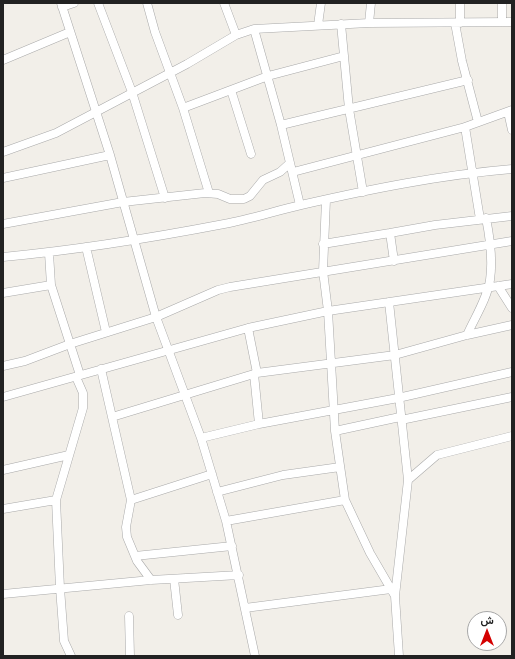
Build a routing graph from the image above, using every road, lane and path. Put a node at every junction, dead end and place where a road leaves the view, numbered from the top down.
1 (74, 3) edge
2 (98, 3) edge
3 (147, 3) edge
4 (224, 3) edge
5 (321, 3) edge
6 (371, 3) edge
7 (460, 3) edge
8 (502, 3) edge
9 (62, 5) edge
10 (502, 22) junction
11 (512, 22) edge
12 (369, 23) junction
13 (458, 23) junction
14 (341, 24) junction
15 (318, 25) junction
16 (254, 29) junction
17 (70, 32) junction
18 (236, 35) junction
19 (344, 56) junction
20 (3, 60) edge
21 (170, 73) junction
22 (268, 76) junction
23 (468, 80) junction
24 (231, 90) junction
25 (132, 92) junction
26 (183, 108) junction
27 (349, 109) junction
28 (96, 111) junction
29 (510, 111) edge
30 (478, 122) junction
31 (281, 126) junction
32 (465, 127) junction
33 (512, 130) edge
34 (3, 152) edge
35 (252, 154) dead end
36 (110, 155) junction
37 (355, 155) junction
38 (290, 163) junction
39 (512, 169) edge
40 (293, 172) junction
41 (471, 172) junction
42 (3, 178) edge
43 (363, 192) junction
44 (209, 193) junction
45 (166, 198) junction
46 (326, 200) junction
47 (123, 202) junction
48 (300, 205) junction
49 (512, 216) edge
50 (483, 219) junction
51 (3, 224) edge
52 (390, 233) junction
53 (134, 240) junction
54 (512, 241) edge
55 (323, 244) junction
56 (490, 244) junction
57 (86, 247) junction
58 (49, 253) junction
59 (3, 257) edge
60 (394, 261) junction
61 (323, 271) junction
62 (512, 284) edge
63 (51, 285) junction
64 (498, 286) junction
65 (488, 287) junction
66 (3, 293) edge
67 (389, 302) junction
68 (512, 308) edge
69 (328, 311) junction
70 (156, 317) junction
71 (512, 325) edge
72 (248, 328) junction
73 (106, 332) junction
74 (467, 335) junction
75 (70, 344) junction
76 (168, 349) junction
77 (395, 355) junction
78 (330, 363) junction
79 (3, 366) edge
80 (101, 369) junction
81 (512, 372) edge
82 (255, 374) junction
83 (78, 376) junction
84 (186, 395) junction
85 (3, 396) edge
86 (512, 397) edge
87 (398, 398) junction
88 (334, 410) junction
89 (112, 417) junction
90 (400, 419) junction
91 (260, 424) junction
92 (335, 431) junction
93 (512, 436) edge
94 (201, 438) junction
95 (69, 455) junction
96 (340, 467) junction
97 (3, 470) edge
98 (212, 474) junction
99 (408, 480) junction
100 (217, 492) junction
101 (56, 500) junction
102 (131, 500) junction
103 (345, 500) junction
104 (3, 509) edge
105 (226, 521) junction
106 (232, 546) junction
107 (135, 556) junction
108 (239, 575) junction
109 (174, 579) junction
110 (150, 580) junction
111 (60, 588) junction
112 (393, 592) junction
113 (3, 594) edge
114 (245, 608) junction
115 (178, 615) dead end
116 (129, 616) dead end
117 (71, 656) edge
118 (130, 656) edge
119 (255, 656) edge
120 (399, 656) edge

1 - 9 street
2 - 25 street
3 - 21 street
4 - 18 street
5 - 15 street
6 - 12 street
7 - 13 street
8 - 10 street
9 - 17 street
10 - 11 street
10 - 13 street
12 - 13 street
12 - 14 street
13 - 23 street
14 - 15 street
14 - 19 street
15 - 16 street
16 - 18 street
16 - 22 street
17 - 20 street
17 - 28 street
18 - 21 street
19 - 22 street
19 - 27 street
21 - 25 street
21 - 26 street
22 - 24 street
22 - 31 street
23 - 27 street
23 - 30 street
24 - 26 street
24 - 35 street
25 - 28 street
25 - 45 street
26 - 44 street
27 - 31 street
27 - 37 street
28 - 34 street
28 - 36 street
29 - 30 street
29 - 33 street
30 - 32 street
31 - 38 street
32 - 37 street
32 - 41 street
36 - 42 street
36 - 47 street
37 - 40 street
37 - 43 street
38 - 40 street
38 - 44 street
39 - 41 street
40 - 48 street
41 - 43 street
41 - 50 street
43 - 46 street
44 - 45 street
45 - 47 street
46 - 48 street
46 - 55 street
47 - 51 street
47 - 53 street
48 - 53 street
49 - 50 street
50 - 52 street
50 - 56 street
52 - 55 street
52 - 60 street
53 - 57 street
53 - 70 street
54 - 56 street
55 - 61 street
56 - 60 street
56 - 65 street
57 - 58 street
57 - 73 street
58 - 59 street
58 - 63 street
60 - 61 street
61 - 69 street
61 - 70 street
62 - 64 street
63 - 66 street
63 - 75 street
64 - 65 street
64 - 68 street
65 - 67 street
65 - 74 street
67 - 69 street
67 - 77 street
69 - 72 street
69 - 78 street
70 - 73 street
70 - 76 street
71 - 74 street
72 - 76 street
72 - 82 street
73 - 75 street
74 - 77 street
75 - 79 street
75 - 83 street
76 - 80 street
76 - 84 street
77 - 78 street
77 - 87 street
78 - 82 street
78 - 88 street
80 - 83 street
80 - 89 street
81 - 87 street
82 - 84 street
82 - 91 street
83 - 85 street
83 - 95 street
84 - 89 street
84 - 94 street
86 - 90 street
87 - 88 street
87 - 90 street
88 - 91 street
88 - 92 street
89 - 102 street
90 - 92 street
90 - 99 street
91 - 94 street
92 - 96 street
93 - 99 street
94 - 98 street
95 - 97 street
95 - 101 street
96 - 100 street
96 - 103 street
98 - 100 street
98 - 102 street
99 - 112 street
100 - 105 street
101 - 104 street
101 - 111 street
102 - 107 street
103 - 105 street
103 - 112 street
105 - 106 street
106 - 107 street
106 - 108 street
107 - 110 street
108 - 109 street
108 - 114 street
109 - 110 street
109 - 115 street
110 - 111 street
111 - 113 street
111 - 117 street
112 - 114 street
112 - 120 street
114 - 119 street
116 - 118 street

